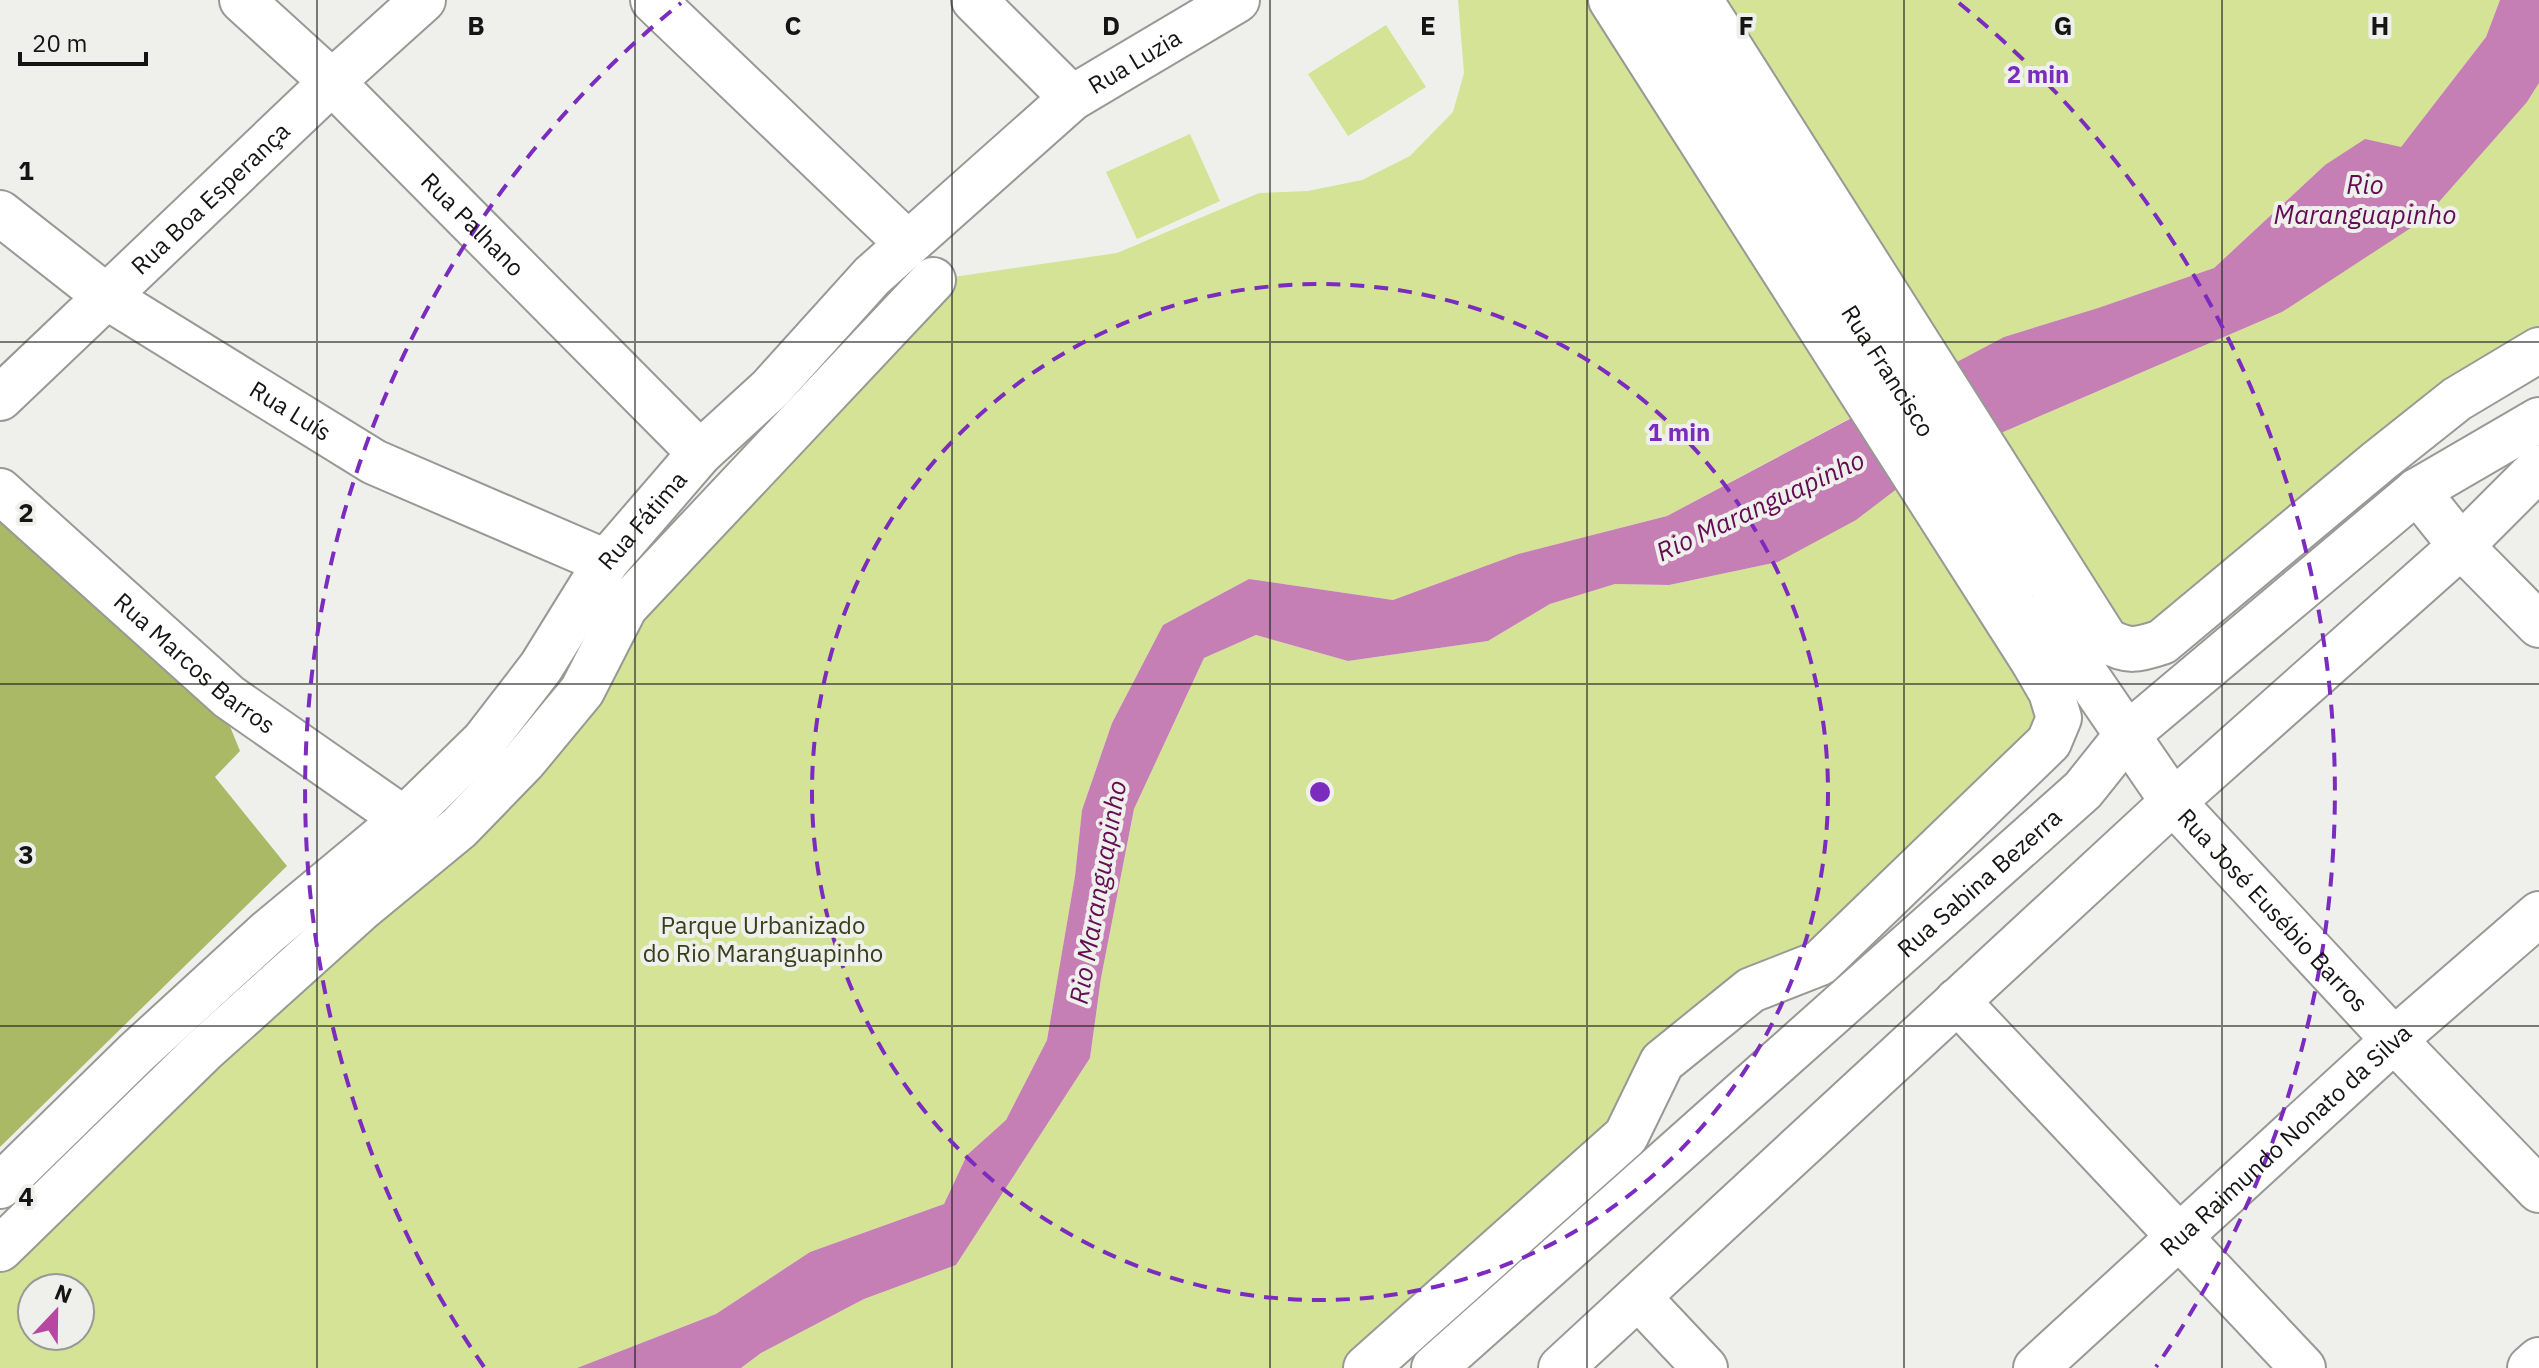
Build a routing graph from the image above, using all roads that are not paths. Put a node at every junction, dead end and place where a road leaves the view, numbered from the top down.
1 (242, 0) edge
2 (423, 0) edge
3 (653, 0) edge
4 (974, 0) edge
5 (1237, 0) edge
6 (1611, 0) edge
7 (1659, 0) edge
8 (1700, 0) edge
9 (332, 82) junction
10 (1072, 98) junction
11 (1785, 205) junction
12 (0, 213) edge
13 (907, 243) junction
14 (933, 280) dead end
15 (107, 297) junction
16 (2539, 350) edge
17 (0, 398) edge
18 (2539, 420) edge
19 (700, 453) junction
20 (2539, 468) edge
21 (0, 491) edge
22 (2417, 491) junction
23 (2461, 546) junction
24 (606, 562) junction
25 (2033, 595) junction
26 (2539, 625) edge
27 (2127, 735) junction
28 (2173, 802) junction
29 (404, 819) junction
30 (2539, 914) edge
31 (1957, 1001) junction
32 (2394, 1040) junction
33 (0, 1186) edge
34 (2539, 1190) edge
35 (2179, 1235) junction
36 (0, 1249) edge
37 (1639, 1298) junction
38 (2539, 1360) edge
39 (1366, 1368) edge
40 (1434, 1368) edge
41 (1561, 1368) edge
42 (1705, 1368) edge
43 (2036, 1368) edge
44 (2303, 1368) edge
45 (2530, 1368) edge

1 - 9 street, Rua Palhano
2 - 9 street, Rua Boa Esperança
3 - 13 street
4 - 10 street
5 - 10 street, Rua Luzia
6 - 11 street
7 - 11 street, Rua Francisco
8 - 11 street
9 - 15 street, Rua Boa Esperança
9 - 19 street, Rua Palhano
10 - 13 street, Rua Fátima
11 - 25 street, Rua Francisco
12 - 15 street, Rua Luís
13 - 19 street, Rua Fátima
14 - 36 street
15 - 17 street, Rua Boa Esperança
15 - 24 street, Rua Luís
16 - 25 street
18 - 22 street, Rua Sabina Bezerra
19 - 24 street, Rua Fátima
20 - 23 street
21 - 29 street, Rua Marcos Barros
22 - 23 street
22 - 27 street, Rua Sabina Bezerra
23 - 26 street
23 - 28 street
24 - 29 street, Rua Fátima
25 - 27 street, Rua Francisco
25 - 39 street
27 - 28 street, Rua José Eusébio Barros
27 - 40 street, Rua Sabina Bezerra
28 - 31 street
28 - 32 street, Rua José Eusébio Barros
29 - 33 street, Rua Fátima
30 - 32 street, Rua Raimundo Nonato da Silva
31 - 35 street
31 - 37 street
32 - 34 street, Rua José Eusébio Barros
32 - 35 street, Rua Raimundo Nonato da Silva
35 - 43 street, Rua Raimundo Nonato da Silva
35 - 44 street
37 - 41 street
37 - 42 street
38 - 45 street

